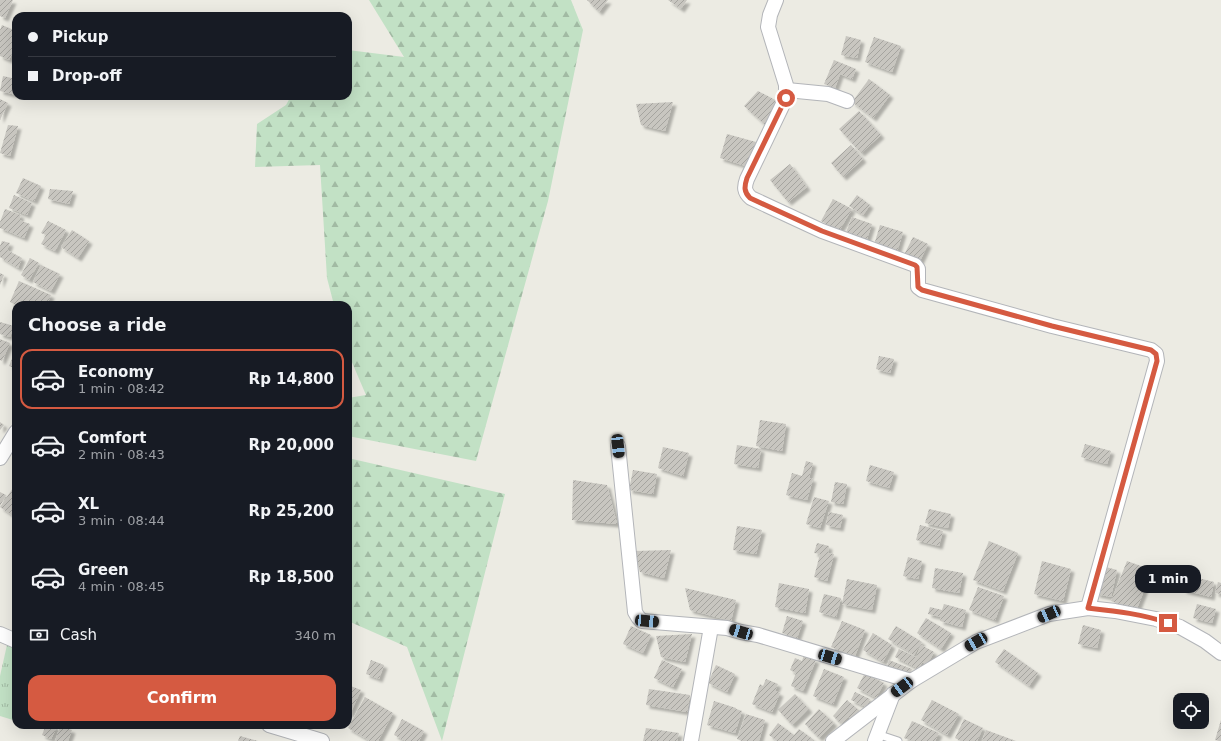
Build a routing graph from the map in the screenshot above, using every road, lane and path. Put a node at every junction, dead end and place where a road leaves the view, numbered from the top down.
1 (776, 0) edge
2 (787, 90) junction
3 (847, 101) dead end
4 (12, 438) edge
5 (618, 446) dead end
6 (0, 458) edge
7 (1088, 608) junction
8 (711, 626) junction
9 (0, 634) edge
10 (12, 638) edge
11 (1221, 653) edge
12 (911, 681) junction
13 (893, 694) junction
14 (282, 729) edge
15 (876, 737) edge
16 (322, 741) edge
17 (691, 741) edge
18 (833, 741) edge
19 (898, 741) edge

1 - 2 street
2 - 3 street
2 - 7 street
4 - 6 street
5 - 8 street
7 - 11 street
7 - 12 street
8 - 12 street
8 - 17 street
9 - 10 street
12 - 13 street
13 - 15 street
13 - 18 street
14 - 16 street
15 - 19 lane

